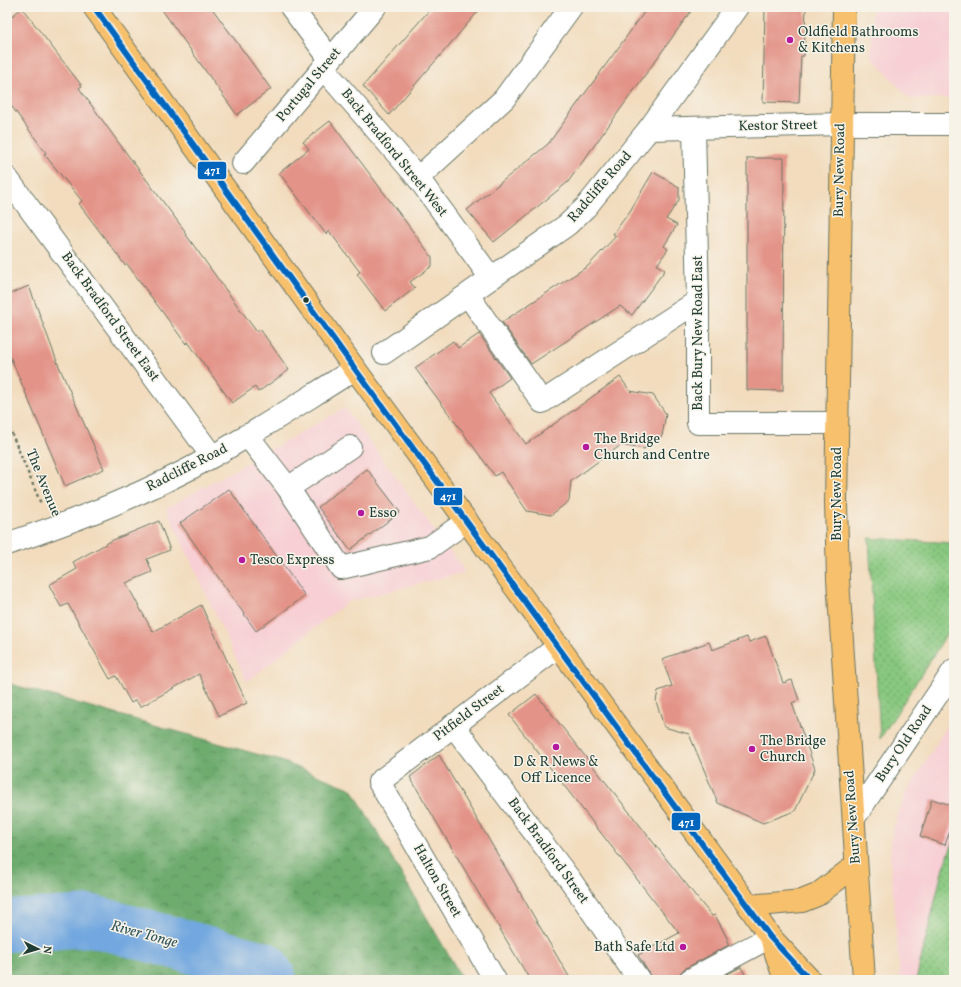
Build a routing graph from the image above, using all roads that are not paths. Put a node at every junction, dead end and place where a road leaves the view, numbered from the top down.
1 (94, 7) edge
2 (291, 7) edge
3 (375, 7) edge
4 (571, 7) edge
5 (737, 7) edge
6 (844, 7) edge
7 (327, 64) junction
8 (841, 124) junction
9 (954, 124) edge
10 (694, 128) junction
11 (649, 129) junction
12 (243, 163) dead end
13 (7, 178) edge
14 (418, 178) junction
15 (491, 278) junction
16 (468, 295) junction
17 (698, 300) junction
18 (384, 352) dead end
19 (355, 369) junction
20 (837, 423) junction
21 (248, 435) junction
22 (350, 447) dead end
23 (212, 456) junction
24 (288, 488) junction
25 (467, 521) junction
26 (7, 544) edge
27 (559, 646) junction
28 (954, 670) edge
29 (453, 725) junction
30 (379, 782) joint
31 (854, 818) junction
32 (856, 865) junction
33 (749, 906) junction
34 (770, 937) junction
35 (495, 980) edge
36 (639, 980) edge
37 (690, 980) edge
38 (785, 980) edge
39 (810, 980) edge
40 (864, 980) edge

1 - 19 main road
2 - 7 street, Back Bradford Street West
3 - 7 street, Portugal Street
4 - 14 street
5 - 11 street, Radcliffe Road
6 - 8 main road, Bury New Road
7 - 12 street, Portugal Street
7 - 14 street, Back Bradford Street West
8 - 9 street, Kestor Street
8 - 10 street, Kestor Street
8 - 20 main road, Bury New Road
10 - 11 street, Kestor Street
10 - 17 street, Back Bury New Road East
11 - 15 street, Radcliffe Road
13 - 23 street, Back Bradford Street East
14 - 15 street, Back Bradford Street West
15 - 16 street, Radcliffe Road
16 - 17 street
16 - 18 street, Radcliffe Road
17 - 20 street, Back Bury New Road East
19 - 21 street, Radcliffe Road
19 - 25 main road
20 - 31 main road, Bury New Road
21 - 23 street, Radcliffe Road
21 - 24 street
22 - 24 street
23 - 26 street, Radcliffe Road
24 - 25 street
25 - 27 main road
27 - 29 street, Pitfield Street
27 - 33 main road
28 - 31 street, Bury Old Road
29 - 30 street, Pitfield Street
29 - 36 street, Back Bradford Street
30 - 35 street, Halton Street
31 - 32 main road, Bury New Road
32 - 33 main road
32 - 40 main road, Bury New Road
33 - 34 main road
34 - 37 street
34 - 38 main road
34 - 39 main road

